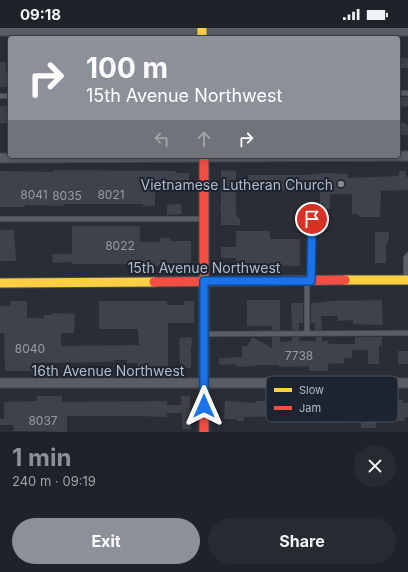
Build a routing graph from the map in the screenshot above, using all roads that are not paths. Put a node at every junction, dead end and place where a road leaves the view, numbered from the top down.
1 (0, 31) edge
2 (408, 31) edge
3 (202, 32) edge
4 (204, 158) edge
5 (0, 219) edge
6 (204, 219) junction
7 (312, 219) dead end
8 (408, 255) edge
9 (407, 280) edge
10 (204, 281) junction
11 (309, 281) junction
12 (0, 283) edge
13 (307, 333) junction
14 (408, 333) edge
15 (203, 334) junction
16 (0, 383) edge
17 (204, 384) junction
18 (266, 384) edge
19 (204, 432) edge

1 - 3 street
2 - 3 street
4 - 6 main road
5 - 6 lane
6 - 10 main road
7 - 11 lane
8 - 9 lane
9 - 11 main road, 15th Avenue Northwest
10 - 11 main road, 15th Avenue Northwest
10 - 12 main road, 15th Avenue Northwest
10 - 15 main road
11 - 13 lane
13 - 14 lane
13 - 15 lane
15 - 17 main road
16 - 17 street, 16th Avenue Northwest
17 - 18 street, 16th Avenue Northwest
17 - 19 main road

